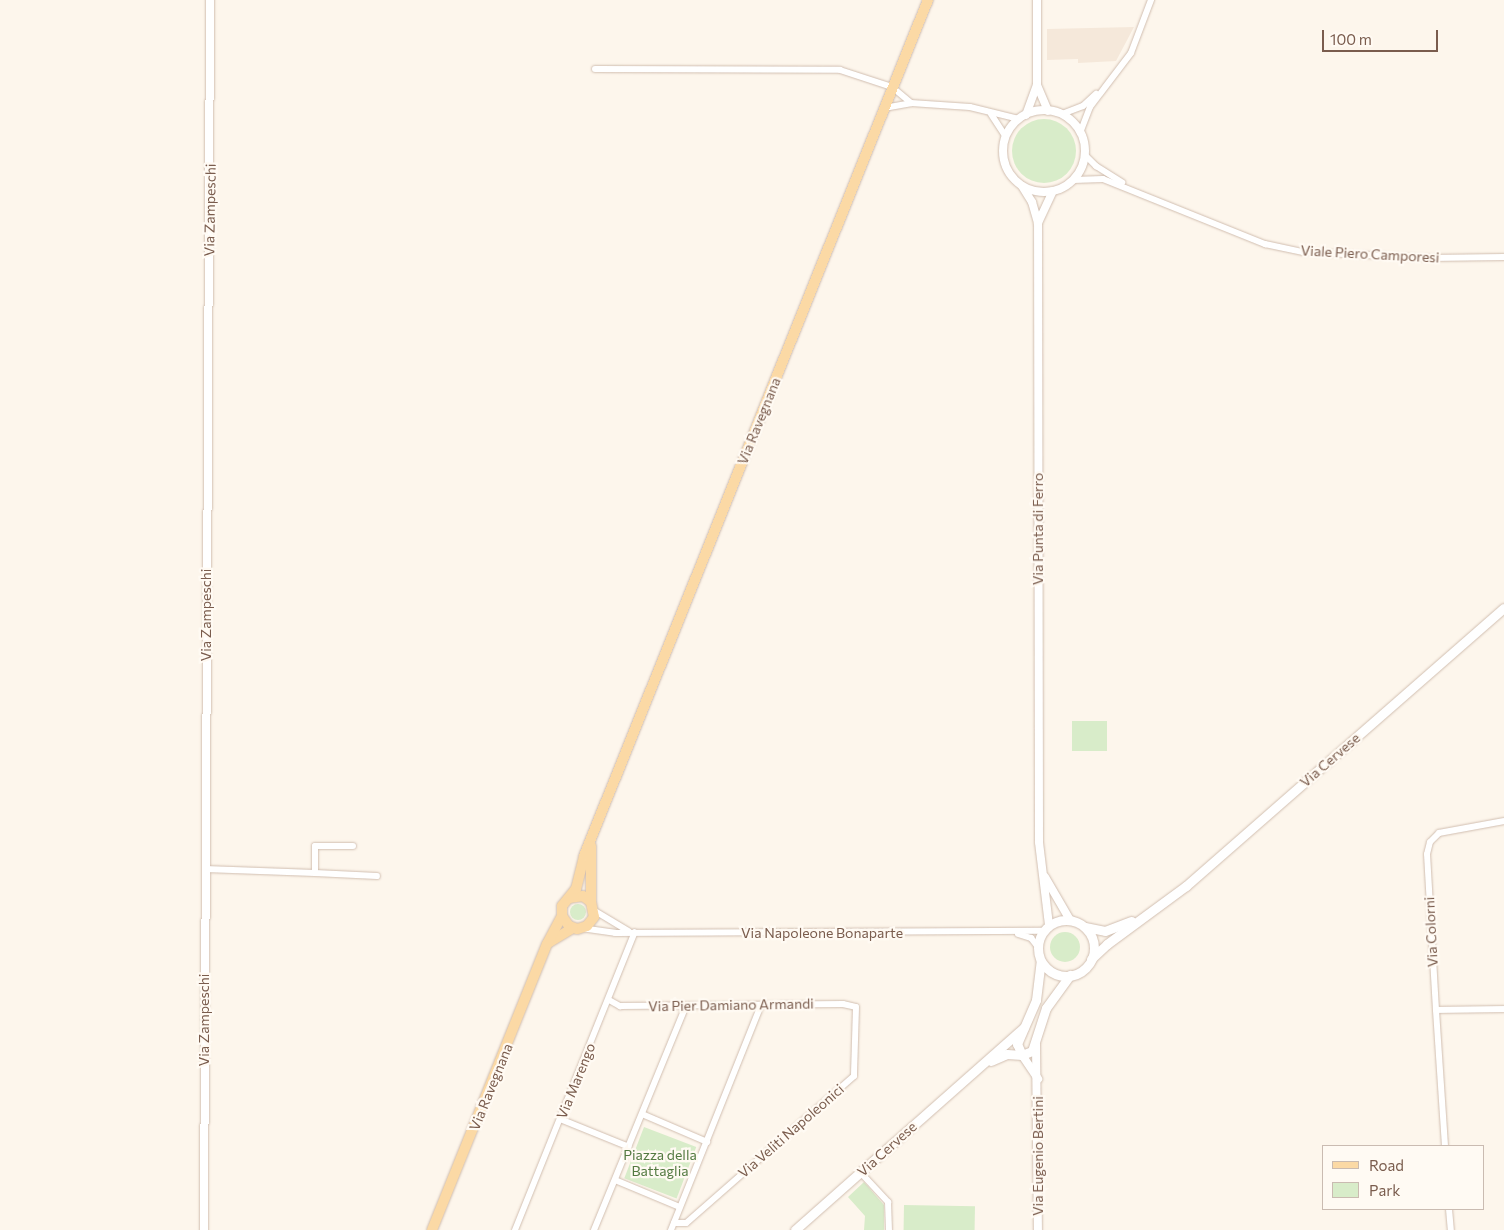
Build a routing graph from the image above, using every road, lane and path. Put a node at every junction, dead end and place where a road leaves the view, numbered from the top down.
1 (210, 0) edge
2 (928, 0) edge
3 (1037, 0) edge
4 (1151, 0) edge
5 (595, 69) dead end
6 (1111, 80) junction
7 (1037, 85) junction
8 (892, 87) junction
9 (911, 103) junction
10 (884, 108) junction
11 (1048, 110) junction
12 (991, 114) junction
13 (1062, 114) junction
14 (1023, 117) junction
15 (1080, 133) junction
16 (1006, 137) junction
17 (1085, 155) junction
18 (1072, 180) junction
19 (1020, 185) junction
20 (1053, 191) junction
21 (1138, 192) junction
22 (1038, 223) junction
23 (1504, 257) edge
24 (1493, 259) junction
25 (1504, 261) edge
26 (1504, 608) edge
27 (1504, 822) edge
28 (591, 842) junction
29 (353, 846) dead end
30 (205, 869) junction
31 (1041, 870) junction
32 (315, 873) junction
33 (377, 876) dead end
34 (569, 898) junction
35 (593, 907) junction
36 (1154, 910) junction
37 (562, 916) junction
38 (1070, 920) junction
39 (1085, 927) junction
40 (577, 928) junction
41 (1046, 928) junction
42 (632, 932) junction
43 (1015, 933) junction
44 (547, 944) junction
45 (1038, 947) junction
46 (1091, 959) junction
47 (1041, 960) junction
48 (1070, 975) junction
49 (609, 1000) junction
50 (686, 1006) junction
51 (761, 1006) junction
52 (856, 1007) joint
53 (1504, 1009) edge
54 (1436, 1010) junction
55 (1023, 1028) junction
56 (1036, 1044) junction
57 (1022, 1055) junction
58 (979, 1067) junction
59 (1039, 1081) junction
60 (642, 1114) junction
61 (560, 1119) junction
62 (707, 1142) junction
63 (1445, 1145) edge
64 (628, 1147) junction
65 (861, 1173) junction
66 (615, 1180) junction
67 (680, 1207) junction
68 (1449, 1210) edge
69 (674, 1223) junction
70 (204, 1230) edge
71 (432, 1230) edge
72 (515, 1230) edge
73 (594, 1230) edge
74 (671, 1230) edge
75 (795, 1230) edge
76 (889, 1230) edge
77 (1038, 1230) edge
78 (1451, 1230) edge

1 - 30 street, Via Zampeschi
2 - 8 main road, Via Ravegnana
3 - 7 street
4 - 6 street
5 - 8 street
6 - 13 street
6 - 15 street
7 - 11 street
7 - 14 street
8 - 9 street
8 - 10 main road, Via Ravegnana
9 - 10 street
9 - 12 street
10 - 28 main road, Via Ravegnana
11 - 13 street
11 - 14 street
12 - 14 street
12 - 16 street
13 - 15 street
14 - 16 street
15 - 17 street
16 - 19 street
17 - 18 street
17 - 21 street, Viale Piero Camporesi
18 - 20 street
18 - 21 street, Viale Piero Camporesi
19 - 20 street
19 - 22 street
20 - 22 street, Via Punta di Ferro
21 - 24 street, Viale Piero Camporesi
22 - 31 street, Via Punta di Ferro
23 - 24 street, Viale Piero Camporesi
24 - 25 street, Viale Piero Camporesi
26 - 36 main road, Via Cervese
27 - 54 street, Via Colorni
28 - 34 main road, Via Ravegnana
28 - 35 main road, Via Ravegnana
29 - 32 street
30 - 32 street
30 - 70 street, Via Zampeschi
31 - 38 street, Via Punta di Ferro
31 - 41 street, Via Punta di Ferro
32 - 33 street
34 - 35 main road
34 - 37 main road
35 - 40 main road
35 - 42 street, Via Napoleone Bonaparte
36 - 39 main road, Via Cervese
36 - 46 main road, Via Cervese
37 - 40 main road
37 - 44 main road, Via Ravegnana
38 - 39 main road, Via Cervese
38 - 41 main road
39 - 46 main road
40 - 42 street, Via Napoleone Bonaparte
40 - 44 main road
41 - 43 street, Via Napoleone Bonaparte
41 - 45 main road
42 - 43 street, Via Napoleone Bonaparte
42 - 49 street, Via Marengo
43 - 45 street, Via Napoleone Bonaparte
44 - 71 main road, Via Ravegnana
45 - 47 main road, Via Cervese
46 - 48 main road, Via Cervese
47 - 48 main road
47 - 55 main road, Via Cervese
48 - 56 main road, Via Cervese
49 - 50 street, Via Pier Damiano Armandi
49 - 61 street, Via Marengo
50 - 51 street, Via Pier Damiano Armandi
50 - 60 street
51 - 52 street, Via Pier Damiano Armandi
51 - 62 street
52 - 69 street, Via Veliti Napoleonici
53 - 54 street
54 - 63 street, Via Colorni
55 - 57 main road, Via Cervese
55 - 58 main road, Via Cervese
56 - 57 main road
56 - 59 street, Via Eugenio Bertini
57 - 58 main road, Via Cervese
57 - 59 street, Via Eugenio Bertini
58 - 65 main road, Via Cervese
59 - 77 street, Via Eugenio Bertini
60 - 62 street
60 - 64 street
61 - 64 street
61 - 72 street, Via Marengo
62 - 67 street
64 - 66 street
65 - 75 main road, Via Cervese
65 - 76 street
66 - 67 street
66 - 73 street
67 - 69 street
68 - 78 street
69 - 74 street

